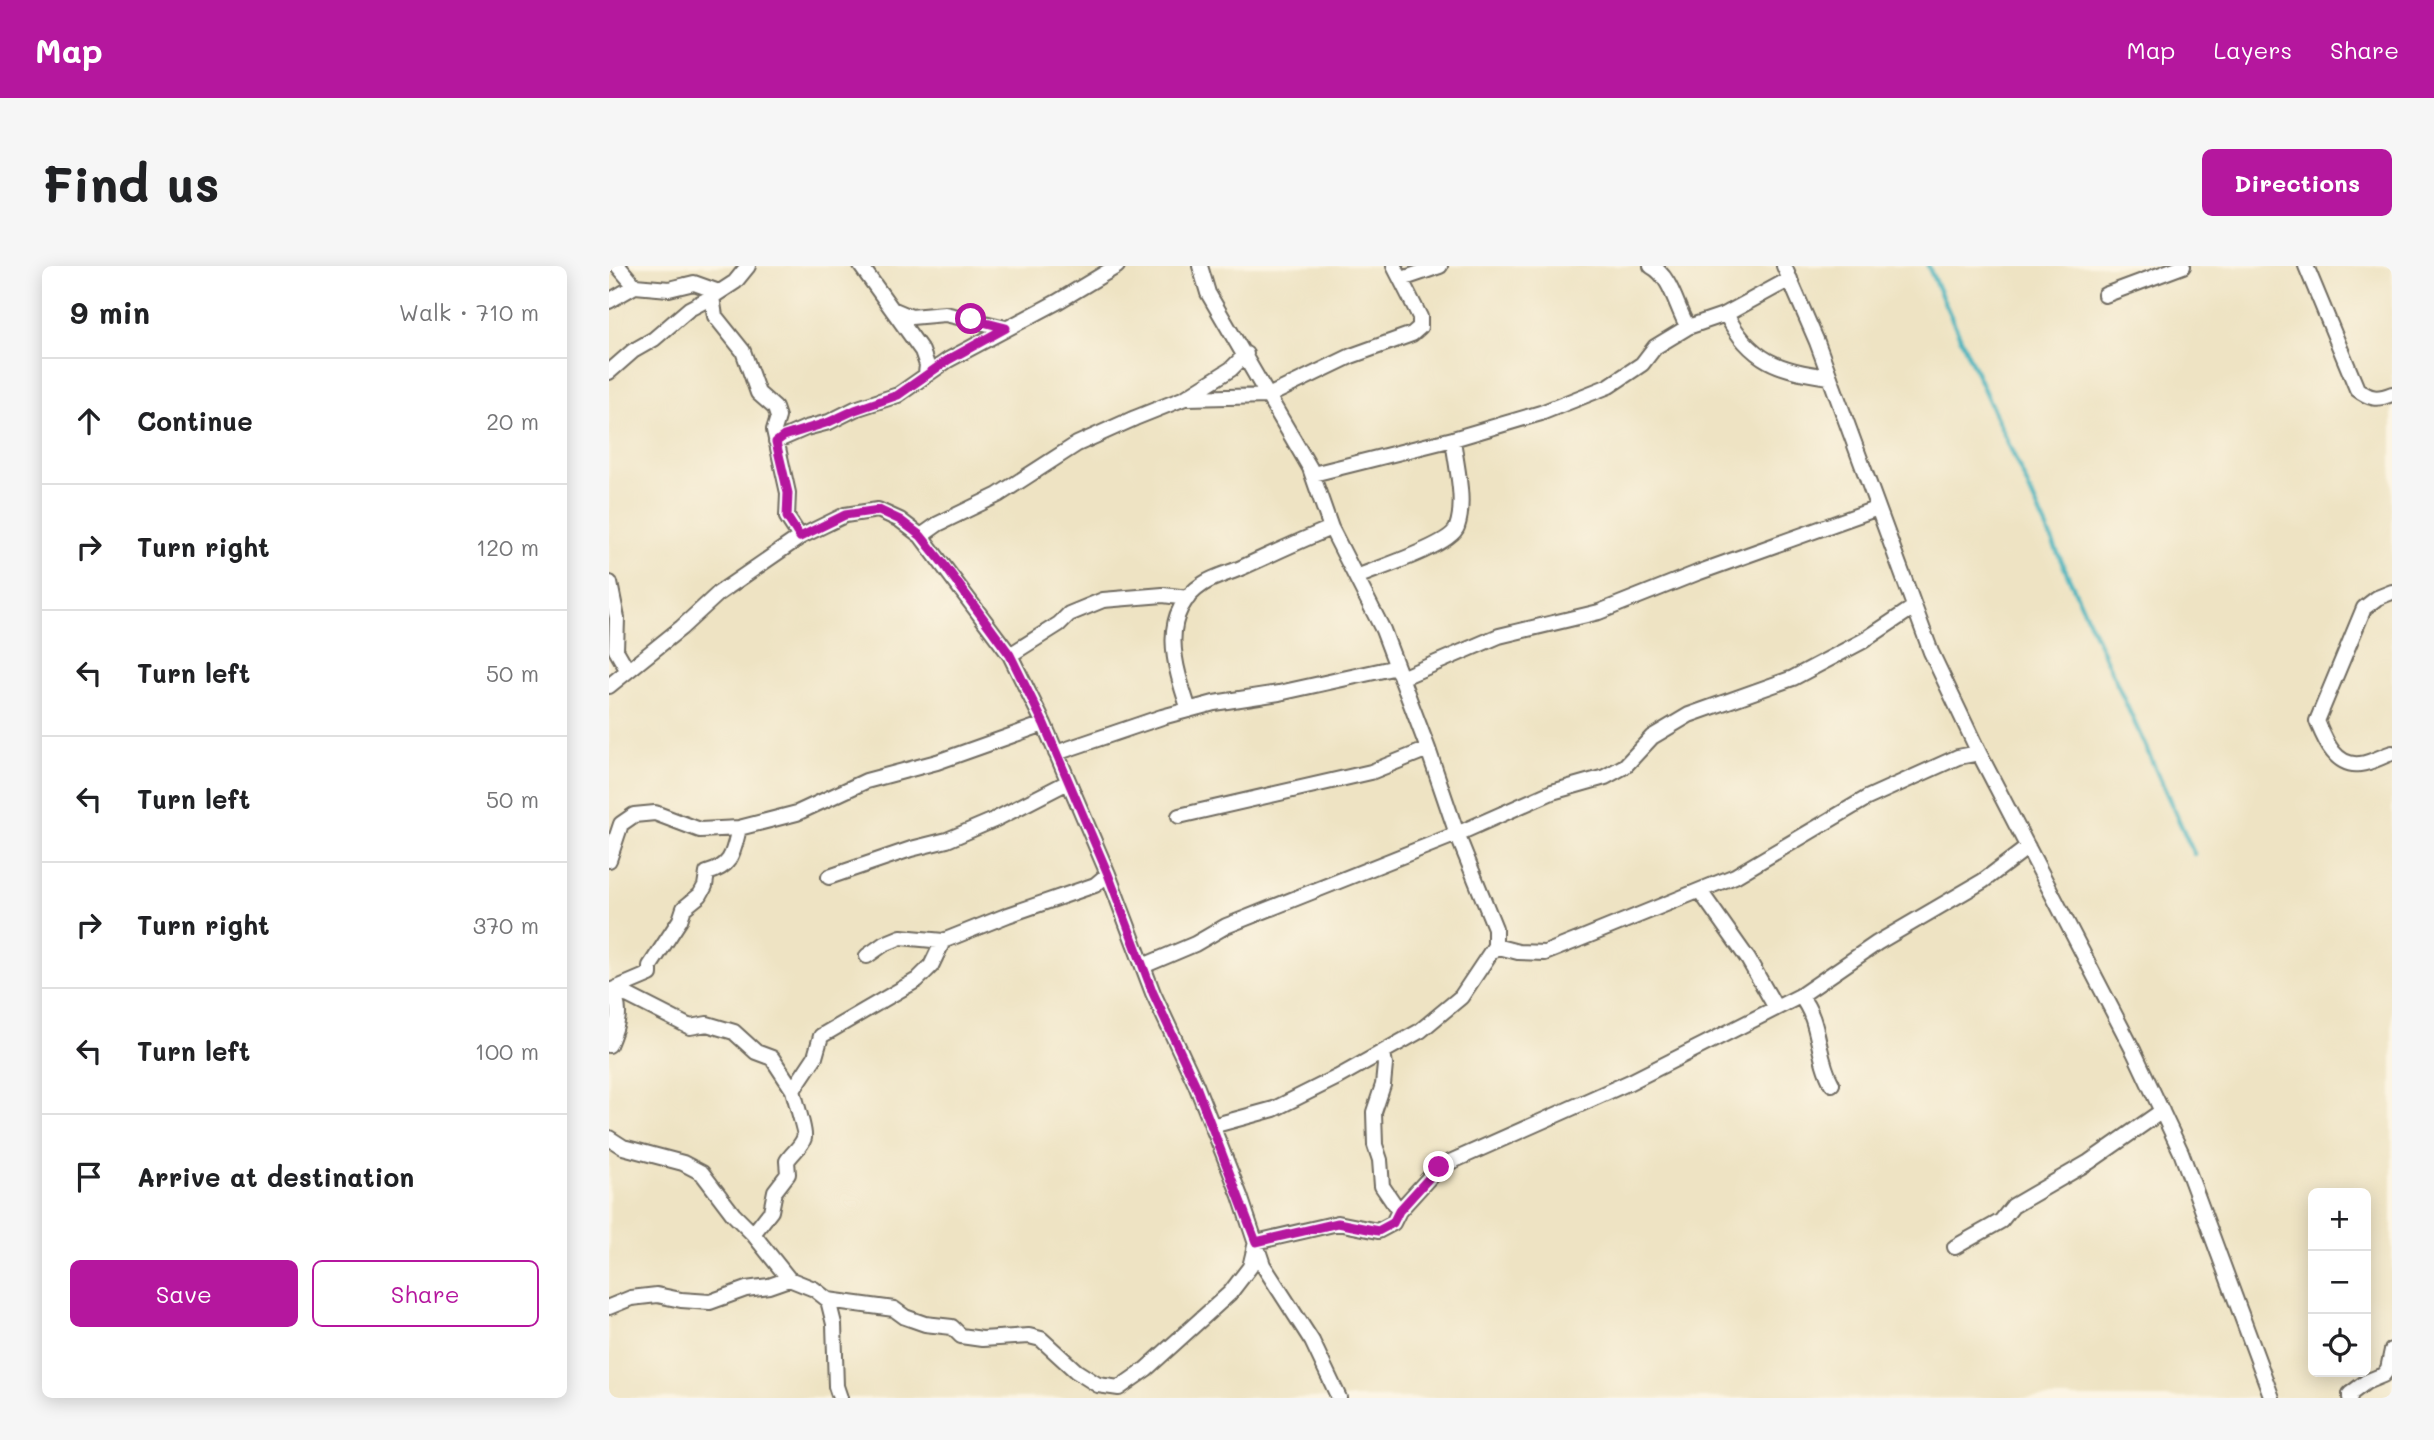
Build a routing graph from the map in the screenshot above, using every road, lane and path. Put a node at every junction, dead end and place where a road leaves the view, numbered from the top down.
1 (618, 266) edge
2 (748, 266) edge
3 (861, 266) edge
4 (1117, 266) edge
5 (1200, 266) edge
6 (1394, 266) edge
7 (1440, 266) edge
8 (1651, 266) edge
9 (2182, 266) edge
10 (2306, 266) edge
11 (1787, 272) edge
12 (1402, 279) junction
13 (635, 286) junction
14 (715, 295) junction
15 (2105, 295) dead end
16 (609, 301) edge
17 (891, 308) junction
18 (1726, 314) junction
19 (1688, 327) junction
20 (1006, 328) junction
21 (1245, 354) junction
22 (609, 372) edge
23 (926, 374) junction
24 (1830, 377) junction
25 (2392, 394) edge
26 (1268, 396) junction
27 (1185, 398) junction
28 (1454, 439) junction
29 (776, 442) junction
30 (1313, 474) junction
31 (1878, 508) junction
32 (1331, 528) junction
33 (921, 536) junction
34 (800, 537) junction
35 (1356, 577) junction
36 (610, 583) edge
37 (2392, 593) edge
38 (1188, 598) junction
39 (1914, 607) junction
40 (1010, 655) junction
41 (628, 671) junction
42 (1399, 672) junction
43 (609, 686) edge
44 (1189, 710) junction
45 (1044, 724) junction
46 (1428, 749) junction
47 (1056, 753) junction
48 (1979, 753) junction
49 (2392, 753) edge
50 (1068, 782) junction
51 (1179, 816) dead end
52 (739, 828) junction
53 (1457, 834) junction
54 (2028, 847) junction
55 (609, 860) edge
56 (1108, 874) junction
57 (829, 877) dead end
58 (1700, 891) junction
59 (943, 941) junction
60 (1495, 946) junction
61 (867, 956) dead end
62 (1143, 966) junction
63 (610, 991) edge
64 (1800, 996) junction
65 (1776, 1008) junction
66 (609, 1045) edge
67 (1383, 1052) junction
68 (1832, 1084) dead end
69 (793, 1090) junction
70 (2162, 1111) junction
71 (1212, 1126) junction
72 (609, 1138) edge
73 (1399, 1211) junction
74 (753, 1234) junction
75 (1256, 1242) junction
76 (1955, 1247) dead end
77 (789, 1279) junction
78 (828, 1300) junction
79 (609, 1307) edge
80 (2392, 1350) edge
81 (2349, 1397) edge
82 (840, 1398) edge
83 (1339, 1398) edge
84 (2272, 1398) edge

1 - 13 street
2 - 14 street
3 - 17 street
4 - 20 street
5 - 21 street
6 - 12 street
7 - 12 street
8 - 19 street
9 - 15 street
10 - 25 street
11 - 18 street
11 - 24 street
12 - 26 street
13 - 14 street
13 - 16 street
14 - 22 street
14 - 29 street
17 - 20 street
17 - 23 street
18 - 19 street
18 - 24 street
19 - 28 street
20 - 23 street
21 - 26 street
21 - 27 street
23 - 29 street
24 - 31 street
26 - 27 street
26 - 30 street
27 - 33 street
28 - 30 street
28 - 35 street
29 - 34 street
30 - 32 street
31 - 39 street
31 - 42 street
32 - 35 street
32 - 38 street
33 - 34 street
33 - 40 street
34 - 41 street
35 - 42 street
36 - 41 street
37 - 49 street
38 - 40 street
38 - 44 street
39 - 48 street
39 - 53 street
40 - 45 street
41 - 43 street
42 - 44 street
42 - 46 street
44 - 47 street
45 - 47 street
45 - 52 street
46 - 51 street
46 - 53 street
47 - 50 street
48 - 54 street
48 - 58 street
50 - 56 street
50 - 57 street
52 - 55 street
52 - 63 street
53 - 60 street
53 - 62 street
54 - 64 street
54 - 70 street
56 - 59 street
56 - 62 street
58 - 60 street
58 - 65 street
59 - 61 street
59 - 69 street
60 - 67 street
62 - 71 street
63 - 66 street
63 - 69 street
64 - 65 street
64 - 68 street
65 - 73 street
67 - 71 street
67 - 73 street
69 - 74 street
70 - 76 street
70 - 84 street
71 - 75 street
72 - 74 street
73 - 75 street
74 - 77 street
75 - 78 street
75 - 83 street
77 - 78 street
77 - 79 street
78 - 82 street
80 - 81 street

